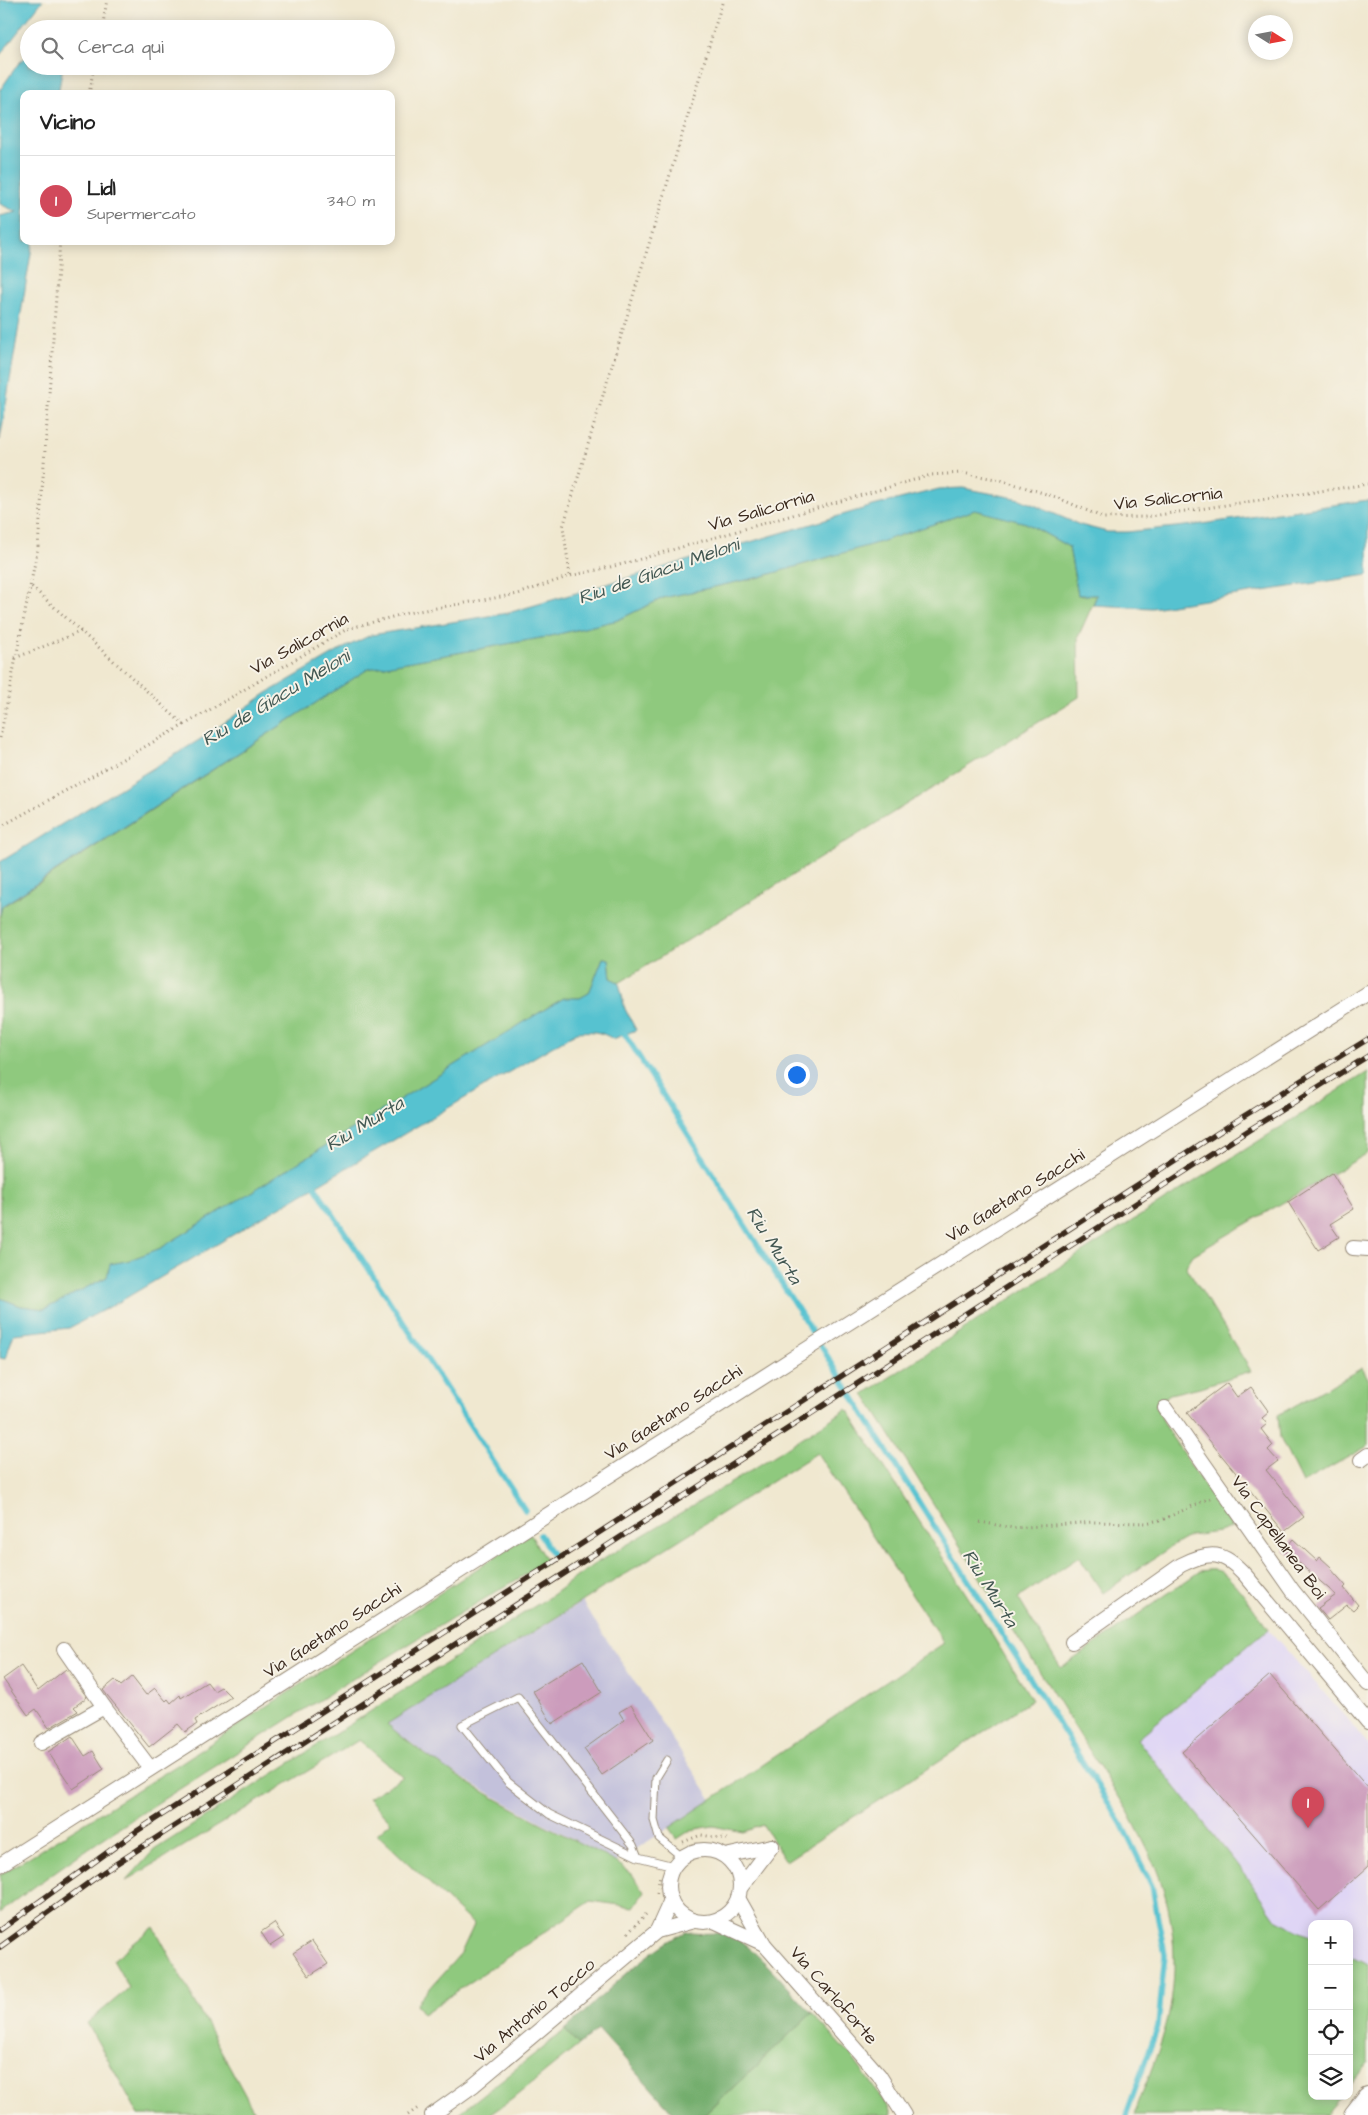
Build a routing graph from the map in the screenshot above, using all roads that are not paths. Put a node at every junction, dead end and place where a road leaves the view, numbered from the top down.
1 (1368, 993) edge
2 (1353, 1248) dead end
3 (1368, 1249) edge
4 (1165, 1408) dead end
5 (1072, 1642) dead end
6 (64, 1649) dead end
7 (1368, 1684) edge
8 (104, 1707) junction
9 (1368, 1722) edge
10 (41, 1743) dead end
11 (667, 1760) dead end
12 (150, 1768) junction
13 (638, 1856) junction
14 (726, 1856) junction
15 (673, 1859) junction
16 (0, 1865) edge
17 (739, 1893) junction
18 (671, 1900) junction
19 (694, 1920) junction
20 (714, 1921) junction
21 (657, 1931) junction
22 (764, 1944) junction
23 (1368, 2097) edge
24 (428, 2109) edge
25 (904, 2115) edge
26 (1354, 2115) edge

1 - 12 street, Via Gaetano Sacchi
2 - 3 street
4 - 7 street, Via Capellanea Boi
5 - 9 street
6 - 8 street
8 - 10 street
8 - 12 street
11 - 15 lane
12 - 16 street, Via Gaetano Sacchi
13 - 13 lane
13 - 15 lane
14 - 15 street
14 - 17 street
14 - 17 street
15 - 18 street
17 - 20 street
17 - 22 street, Via Carloforte
18 - 19 street
18 - 21 street, Via Antonio Tocco
19 - 20 street
19 - 21 street, Via Antonio Tocco
20 - 22 street
21 - 24 street, Via Antonio Tocco
22 - 25 street, Via Carloforte
23 - 26 main road

